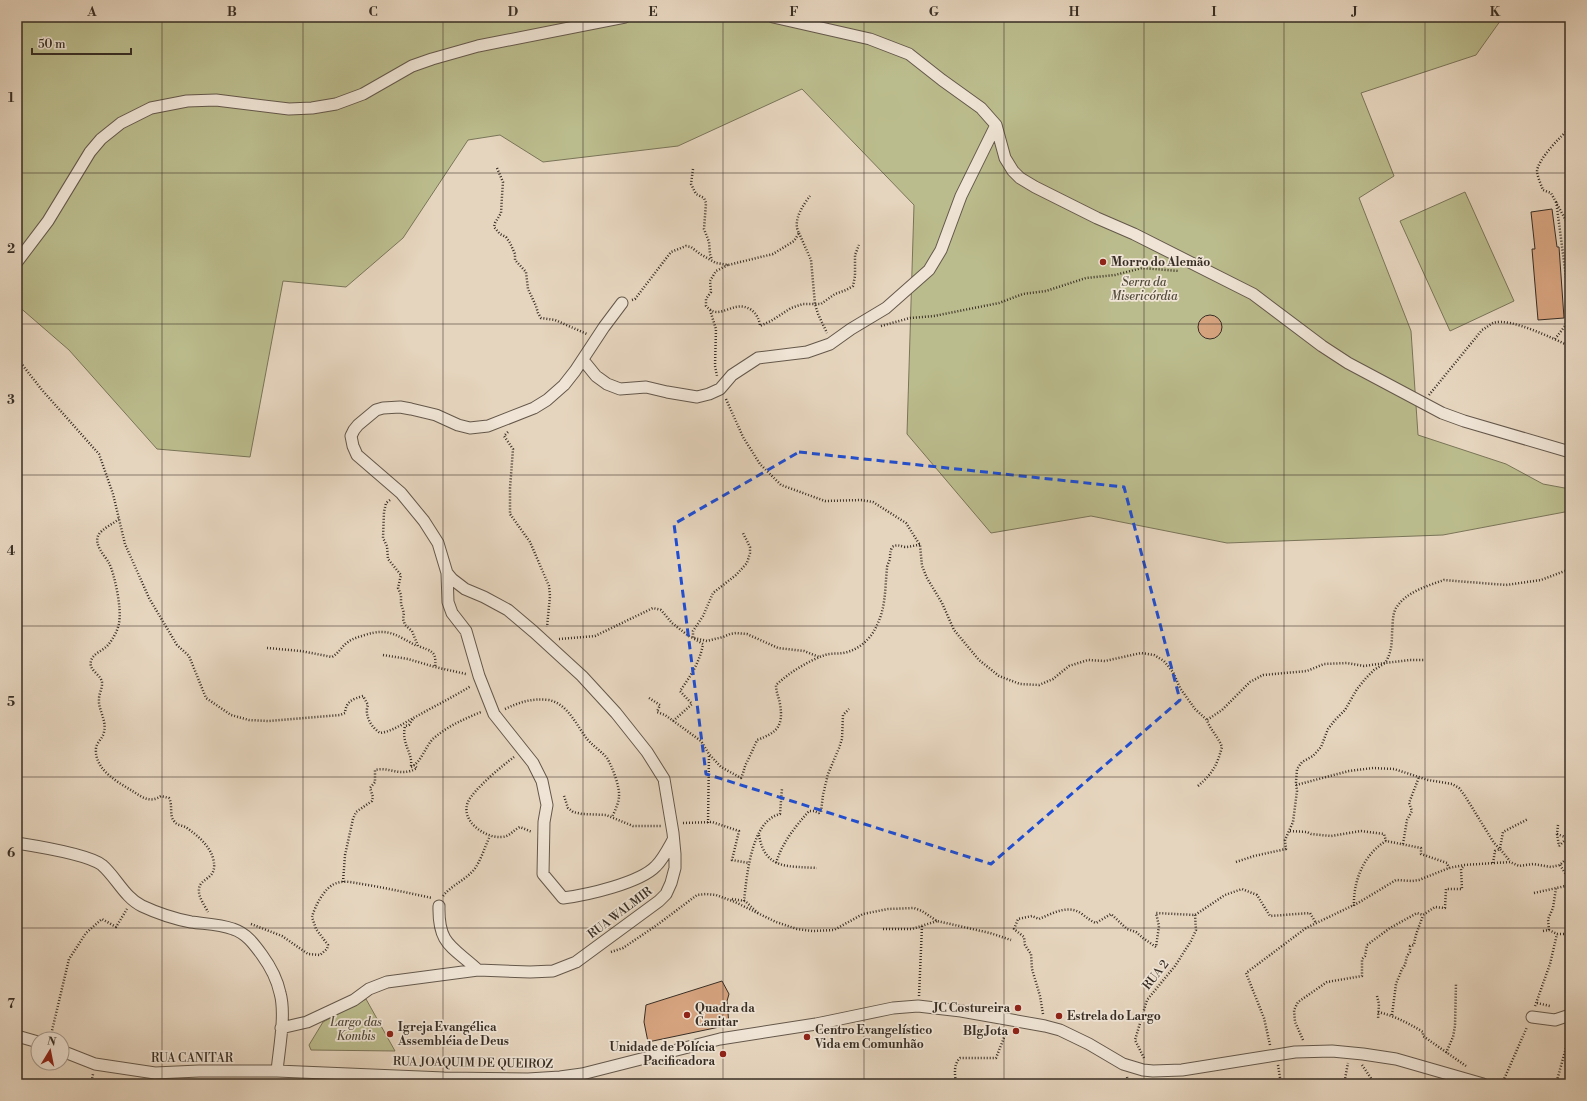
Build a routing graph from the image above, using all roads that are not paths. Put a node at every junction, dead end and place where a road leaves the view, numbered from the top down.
1 (626, 17) edge
2 (773, 17) edge
3 (996, 125) junction
4 (17, 262) edge
5 (622, 303) road end
6 (583, 360) junction
7 (1570, 452) edge
8 (447, 573) junction
9 (673, 840) junction
10 (17, 843) edge
11 (439, 903) road end
12 (478, 970) junction
13 (1570, 1015) edge
14 (1532, 1017) road end
15 (281, 1028) junction
16 (17, 1036) edge
17 (30, 1040) edge
18 (70, 1054) edge
19 (277, 1071) junction
20 (1487, 1081) edge

1 - 4 street
2 - 3 street
3 - 6 street
3 - 7 street
5 - 6 street
6 - 8 street
8 - 9 street, RUA WALMIR
8 - 9 street
9 - 12 street, RUA WALMIR
10 - 15 street
11 - 12 street
12 - 15 street, RUA WALMIR
13 - 14 street
15 - 19 street
16 - 17 street
18 - 19 street, RUA CANITAR
19 - 20 street, RUA JOAQUIM DE QUEIROZ

